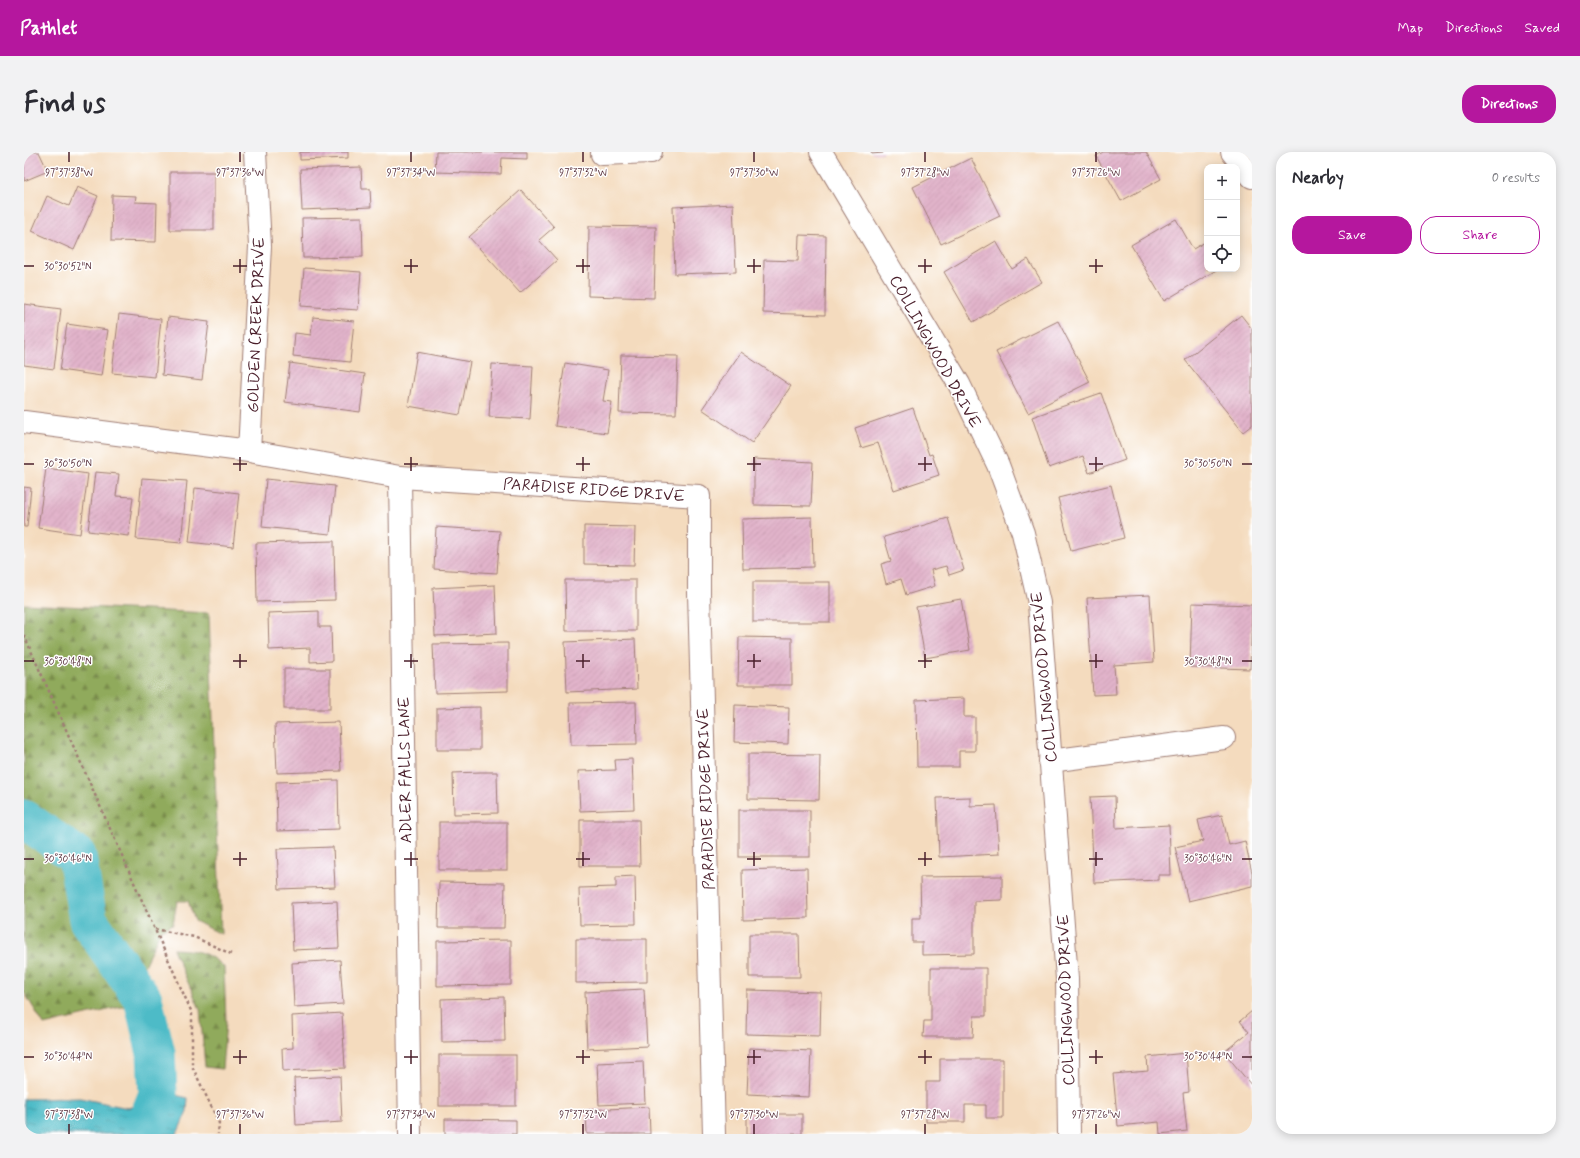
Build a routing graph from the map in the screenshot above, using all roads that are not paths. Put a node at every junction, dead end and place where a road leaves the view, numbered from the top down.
1 (255, 152) edge
2 (602, 152) edge
3 (652, 152) edge
4 (821, 152) edge
5 (1232, 152) edge
6 (1252, 177) edge
7 (24, 422) edge
8 (249, 451) junction
9 (400, 477) junction
10 (1224, 738) dead end
11 (1050, 761) junction
12 (410, 1134) edge
13 (714, 1134) edge
14 (1069, 1134) edge

1 - 8 street, GOLDEN CREEK DRIVE
2 - 3 street
4 - 11 street, COLLINGWOOD DRIVE
5 - 6 street
7 - 8 street, PARADISE RIDGE DRIVE
8 - 9 street, PARADISE RIDGE DRIVE
9 - 12 street, ADLER FALLS LANE
9 - 13 street, PARADISE RIDGE DRIVE
10 - 11 street
11 - 14 street, COLLINGWOOD DRIVE

